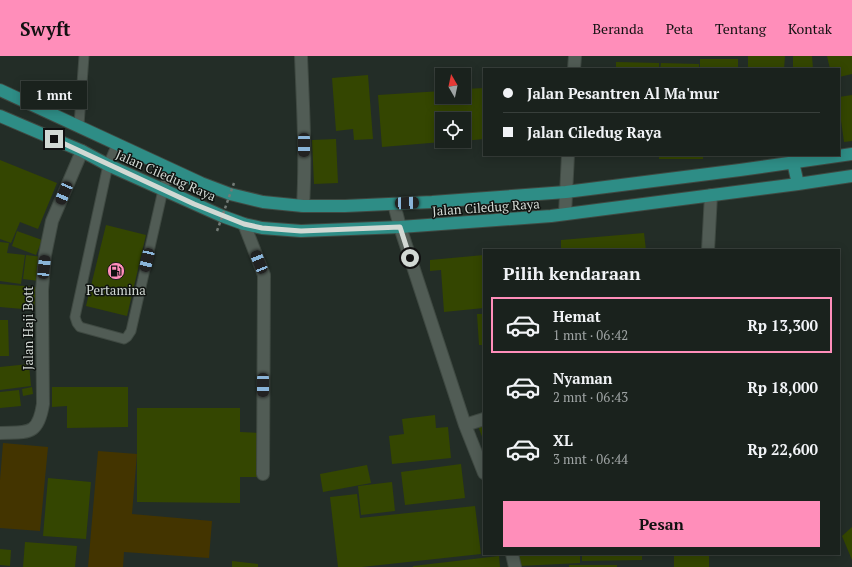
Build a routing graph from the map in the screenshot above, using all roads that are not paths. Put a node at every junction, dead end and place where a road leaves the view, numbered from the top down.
1 (84, 56) edge
2 (301, 56) edge
3 (575, 56) edge
4 (574, 68) edge
5 (0, 90) edge
6 (0, 116) edge
7 (79, 126) junction
8 (117, 144) junction
9 (82, 151) junction
10 (852, 154) edge
11 (568, 156) edge
12 (837, 156) edge
13 (840, 156) edge
14 (793, 162) junction
15 (108, 165) junction
16 (170, 169) junction
17 (852, 176) edge
18 (798, 184) junction
19 (163, 190) junction
20 (566, 192) junction
21 (711, 196) junction
22 (394, 204) junction
23 (302, 206) junction
24 (565, 214) junction
25 (244, 224) junction
26 (400, 227) junction
27 (708, 249) edge
28 (483, 419) edge
29 (465, 425) junction
30 (0, 433) edge
31 (483, 470) edge
32 (263, 474) dead end
33 (512, 555) edge
34 (515, 567) edge

1 - 7 lane
2 - 23 street
3 - 4 street
5 - 7 main road, Jalan Ciledug Raya
6 - 9 main road, Jalan Ciledug Raya
7 - 8 main road, Jalan Ciledug Raya
8 - 15 lane
8 - 16 main road, Jalan Ciledug Raya
9 - 15 main road, Jalan Ciledug Raya
9 - 30 street, Jalan Haji Bott
10 - 13 main road, Jalan Ciledug Raya
11 - 20 street
12 - 14 main road, Jalan Ciledug Raya
14 - 18 main road
14 - 20 main road, Jalan Ciledug Raya
15 - 19 main road, Jalan Ciledug Raya
15 - 19 lane
16 - 19 lane
16 - 23 main road, Jalan Ciledug Raya
17 - 18 main road, Jalan Ciledug Raya
18 - 21 main road, Jalan Ciledug Raya
19 - 25 main road, Jalan Ciledug Raya
20 - 22 main road, Jalan Ciledug Raya
20 - 24 street
21 - 24 main road, Jalan Ciledug Raya
21 - 27 street
22 - 23 main road, Jalan Ciledug Raya
22 - 26 street
24 - 26 main road, Jalan Ciledug Raya
25 - 26 main road, Jalan Ciledug Raya
25 - 32 street
26 - 29 street
28 - 29 street
29 - 31 street
33 - 34 street

